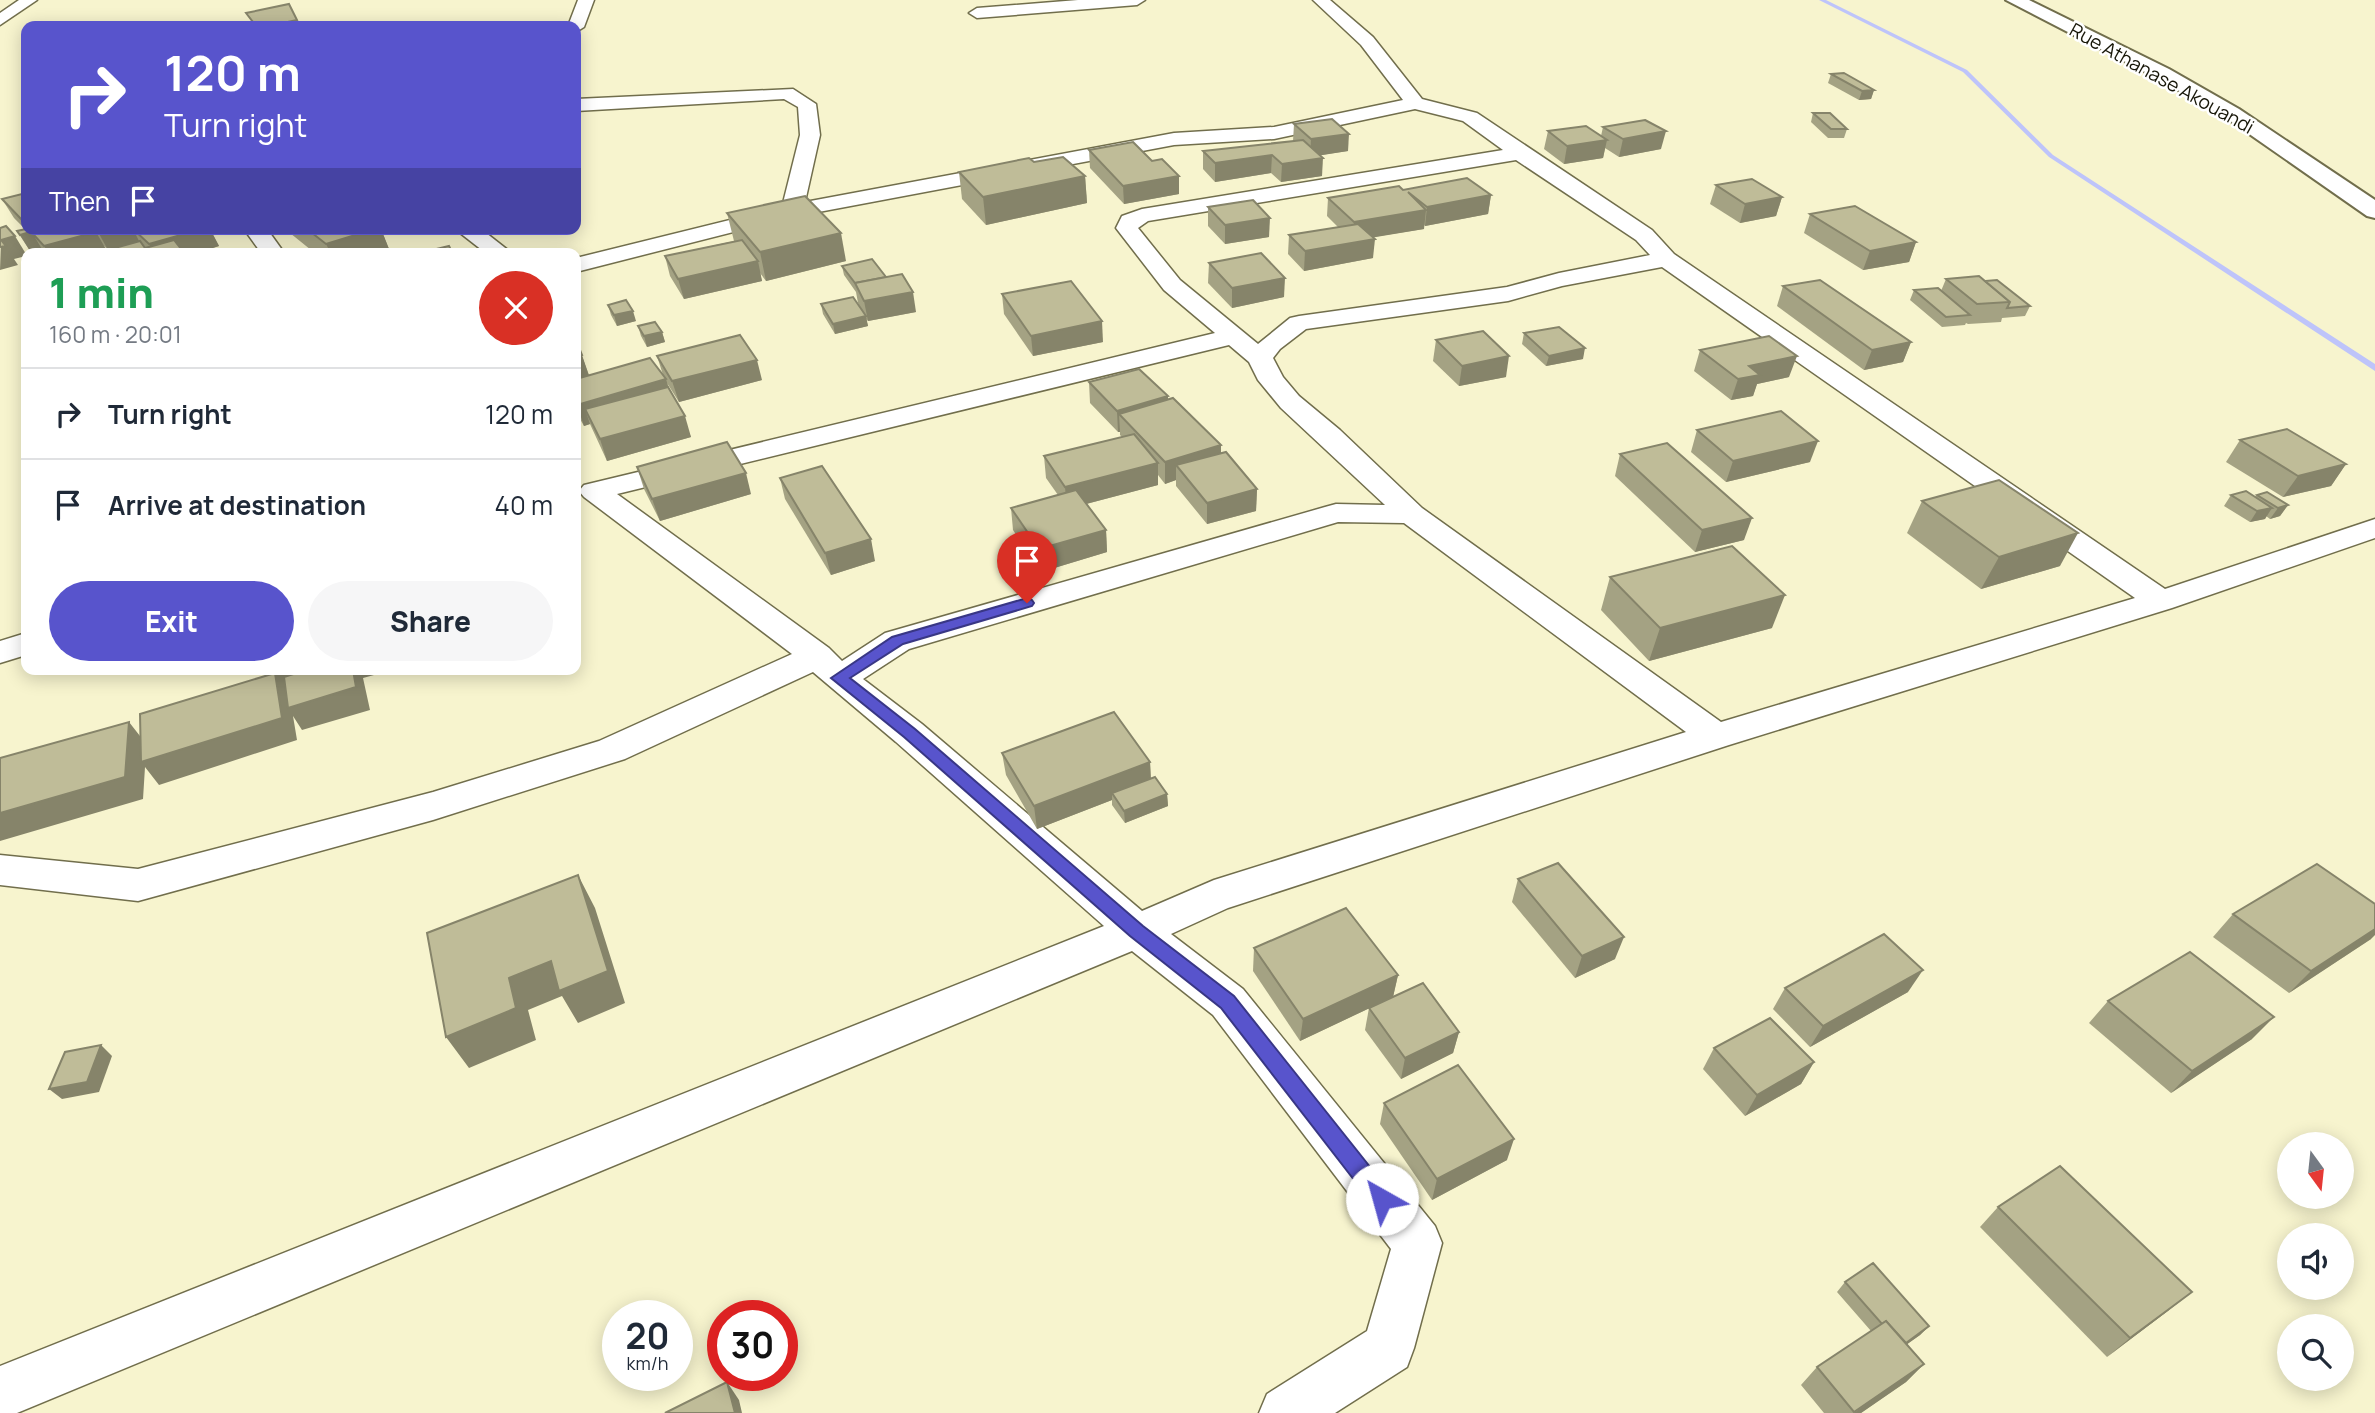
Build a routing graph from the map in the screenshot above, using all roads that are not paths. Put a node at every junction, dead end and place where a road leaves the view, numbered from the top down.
1 (29, 0) edge
2 (586, 0) edge
3 (1137, 0) edge
4 (1321, 0) edge
5 (2015, 0) edge
6 (977, 13) dead end
7 (0, 20) edge
8 (578, 21) edge
9 (1415, 103) junction
10 (581, 104) edge
11 (1520, 153) junction
12 (792, 211) junction
13 (2375, 211) edge
14 (475, 235) edge
15 (493, 248) edge
16 (1667, 259) junction
17 (581, 264) edge
18 (1231, 337) junction
19 (1260, 358) junction
20 (582, 485) edge
21 (1411, 514) junction
22 (2375, 528) edge
23 (2161, 601) junction
24 (21, 646) edge
25 (0, 652) edge
26 (828, 667) junction
27 (1716, 736) junction
28 (0, 870) edge
29 (1137, 931) junction
30 (0, 1393) edge
31 (1286, 1413) edge

1 - 7 street
2 - 8 street
3 - 6 street
4 - 9 street
5 - 13 street, Rue Athanase Akouandi
9 - 11 street
9 - 12 street
10 - 12 street
11 - 16 street
11 - 18 street
12 - 17 street
14 - 15 street
16 - 19 street
16 - 23 street
18 - 19 street
18 - 20 street
19 - 21 street
20 - 26 street
21 - 26 street
21 - 27 street
22 - 23 street
23 - 27 street
24 - 25 street
26 - 28 street
26 - 29 street
27 - 29 street
29 - 30 street
29 - 31 street

